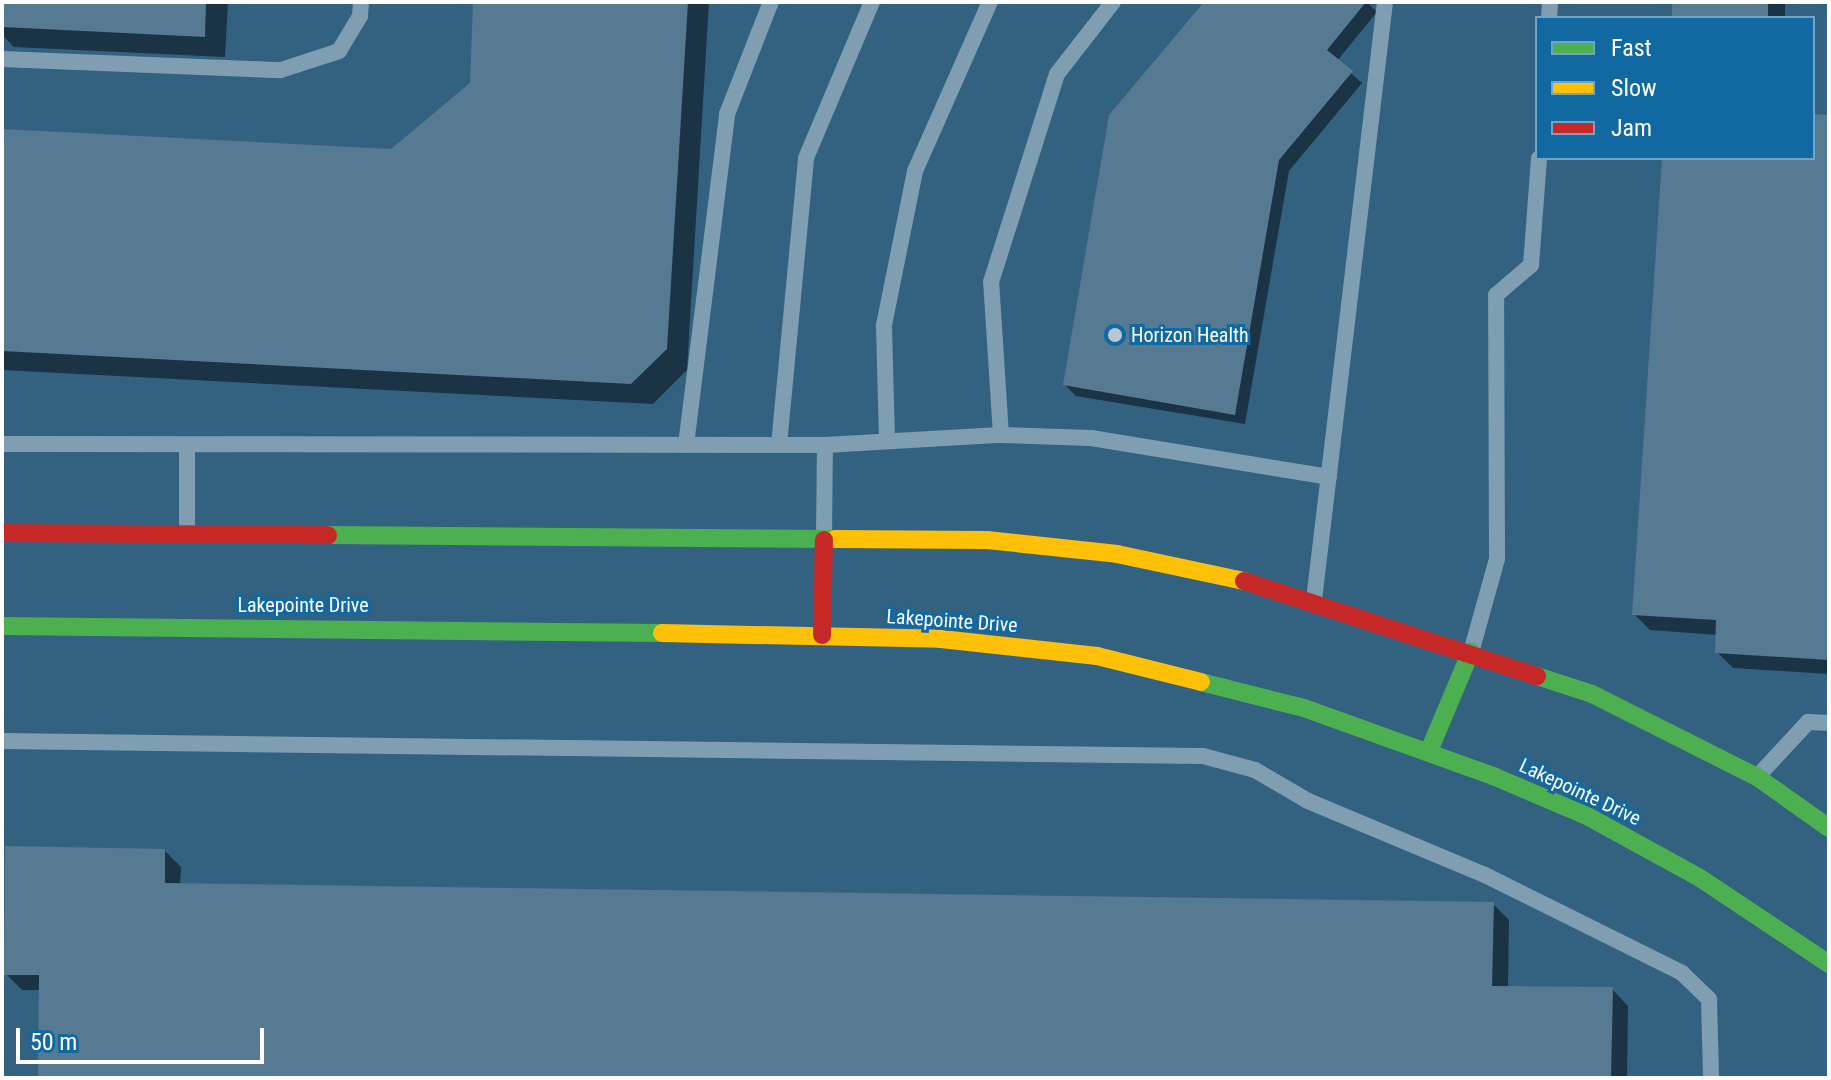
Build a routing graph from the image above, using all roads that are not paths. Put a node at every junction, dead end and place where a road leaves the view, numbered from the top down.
1 (361, 2) edge
2 (771, 2) edge
3 (872, 2) edge
4 (990, 2) edge
5 (1113, 2) edge
6 (1385, 2) edge
7 (2, 59) edge
8 (1539, 160) edge
9 (1001, 435) junction
10 (887, 441) junction
11 (2, 444) edge
12 (686, 445) junction
13 (779, 445) junction
14 (825, 445) junction
15 (187, 446) junction
16 (1329, 477) junction
17 (2, 533) edge
18 (187, 535) junction
19 (824, 540) junction
20 (1314, 603) junction
21 (2, 626) edge
22 (822, 635) junction
23 (1471, 651) junction
24 (1829, 723) edge
25 (2, 741) edge
26 (1429, 751) junction
27 (1757, 777) junction
28 (1829, 828) edge
29 (1829, 964) edge
30 (1711, 1078) edge

1 - 7 lane
2 - 12 lane
3 - 13 lane
4 - 10 lane
5 - 9 lane
6 - 16 lane
8 - 23 lane
9 - 10 lane
9 - 16 lane
10 - 14 lane
11 - 15 lane
12 - 13 lane
12 - 15 lane
13 - 14 lane
14 - 19 lane
15 - 18 lane
16 - 20 lane
17 - 18 main road
18 - 19 main road
19 - 20 main road
19 - 22 main road
20 - 23 main road
21 - 22 main road, Lakepointe Drive
22 - 26 main road, Lakepointe Drive
23 - 26 main road
23 - 27 main road
24 - 27 lane
25 - 30 lane
26 - 29 main road, Lakepointe Drive
27 - 28 main road

